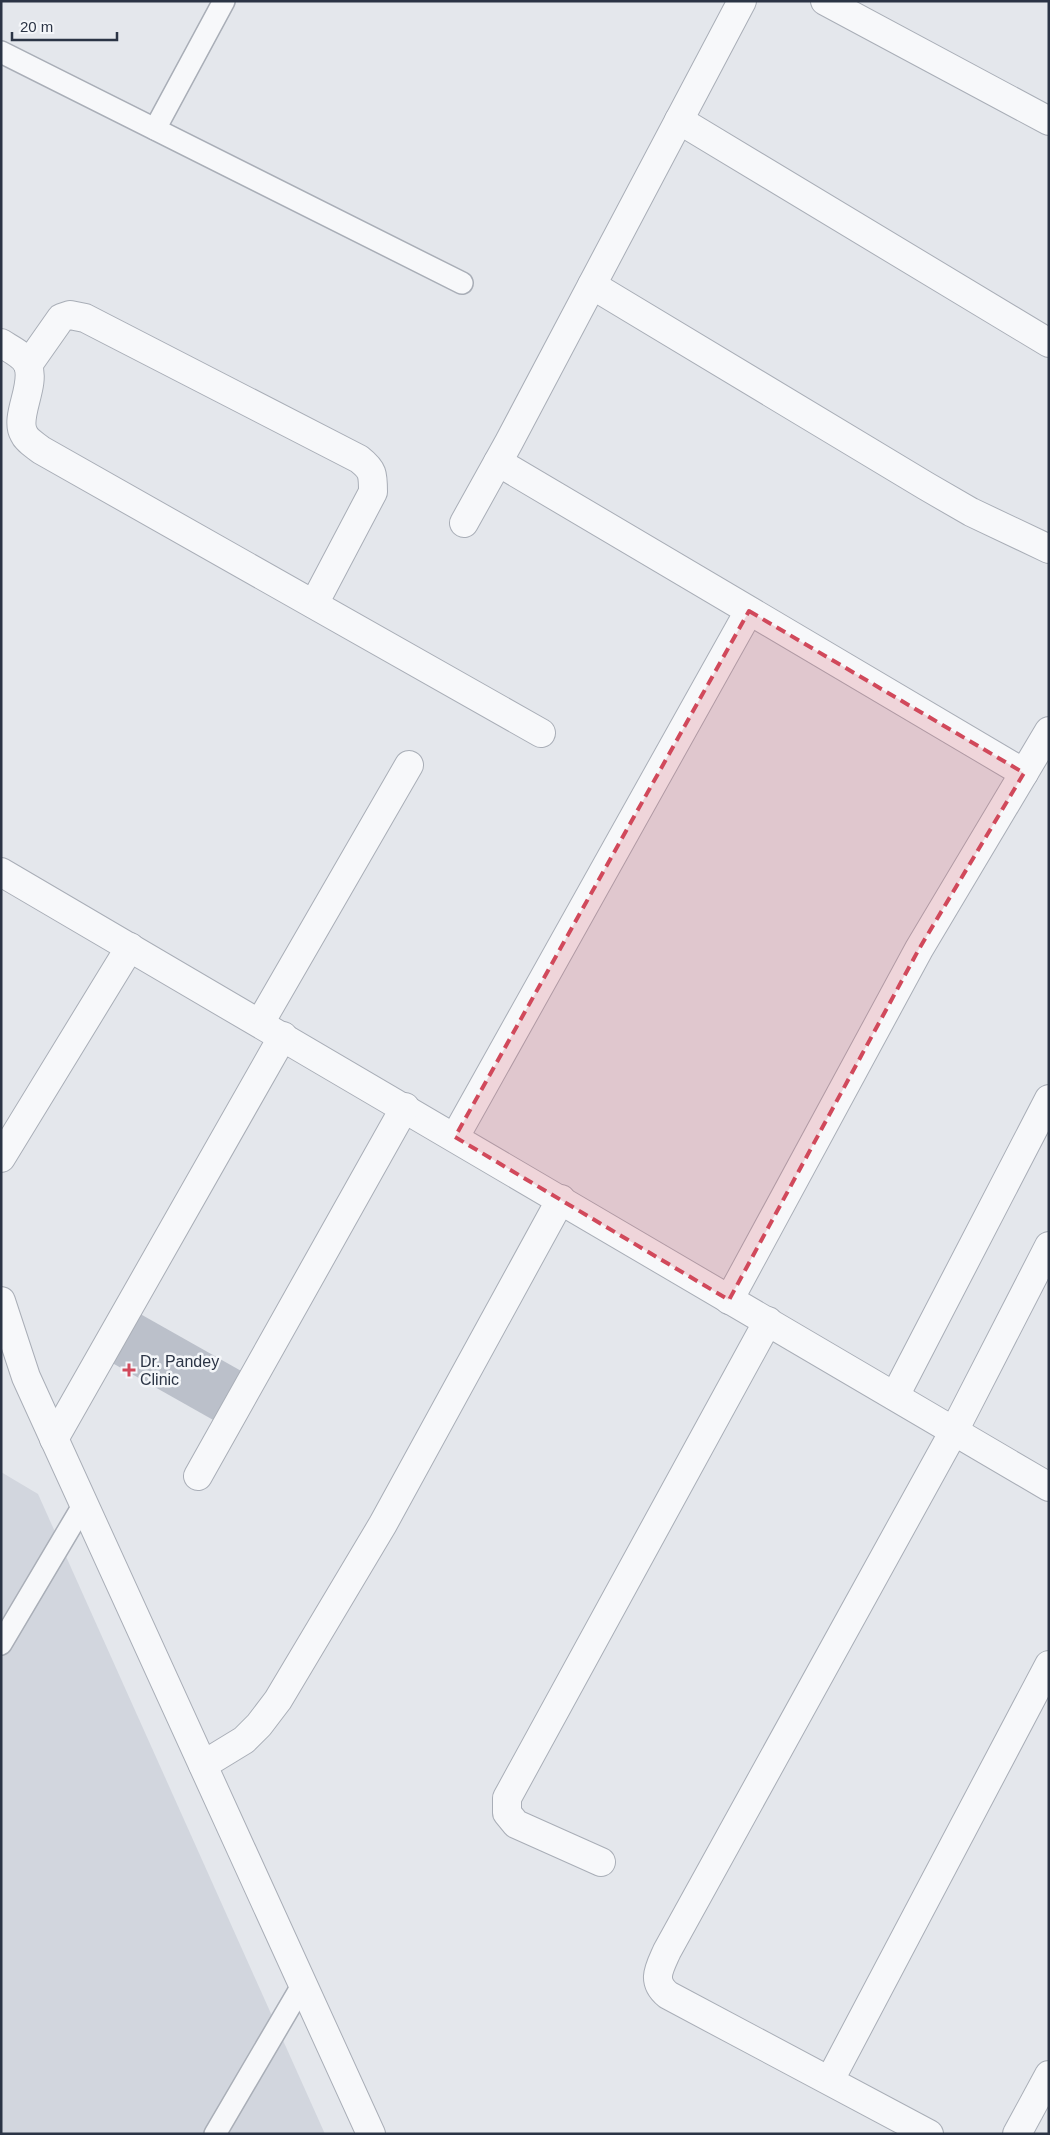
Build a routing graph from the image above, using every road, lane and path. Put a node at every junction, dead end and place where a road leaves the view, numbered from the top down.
1 (224, 1) edge
2 (742, 1) edge
3 (825, 1) edge
4 (1, 52) edge
5 (679, 120) junction
6 (1049, 120) edge
7 (155, 129) junction
8 (462, 282) dead end
9 (592, 285) junction
10 (1, 343) edge
11 (1049, 343) edge
12 (28, 365) junction
13 (498, 462) junction
14 (464, 522) dead end
15 (1049, 550) edge
16 (314, 604) junction
17 (749, 611) junction
18 (1049, 731) edge
19 (540, 733) dead end
20 (408, 765) dead end
21 (1024, 773) junction
22 (1, 872) edge
23 (130, 947) junction
24 (260, 1023) junction
25 (283, 1036) junction
26 (1049, 1099) edge
27 (405, 1107) junction
28 (455, 1137) junction
29 (1, 1158) edge
30 (561, 1199) junction
31 (1049, 1246) edge
32 (729, 1300) junction
33 (1, 1301) edge
34 (768, 1321) junction
35 (895, 1396) junction
36 (954, 1431) junction
37 (54, 1439) junction
38 (198, 1476) dead end
39 (1049, 1487) edge
40 (84, 1504) junction
41 (1, 1644) edge
42 (1049, 1664) edge
43 (203, 1765) junction
44 (601, 1862) dead end
45 (303, 1984) junction
46 (1049, 2075) edge
47 (830, 2080) junction
48 (215, 2134) edge
49 (371, 2134) edge
50 (929, 2134) edge
51 (1017, 2134) edge

1 - 7 lane
2 - 5 street
3 - 6 street
4 - 7 lane
5 - 9 street
5 - 11 street
7 - 8 lane
9 - 13 street
9 - 15 street
10 - 12 street
12 - 16 street
12 - 16 street
13 - 14 street
13 - 17 street
16 - 19 street
17 - 21 street
17 - 28 street
18 - 21 street
20 - 24 street
21 - 32 street
22 - 23 street
23 - 24 street
23 - 29 street
24 - 25 street
25 - 27 street
25 - 37 street
26 - 35 street
27 - 28 street
27 - 38 street
28 - 30 street
30 - 32 street
30 - 43 street
31 - 36 street
32 - 34 street
33 - 37 street
34 - 35 street
34 - 44 street
35 - 36 street
36 - 39 street
36 - 47 street
37 - 40 street
40 - 41 lane
40 - 43 street
42 - 47 street
43 - 45 street
45 - 48 lane
45 - 49 street
46 - 51 street
47 - 50 street

